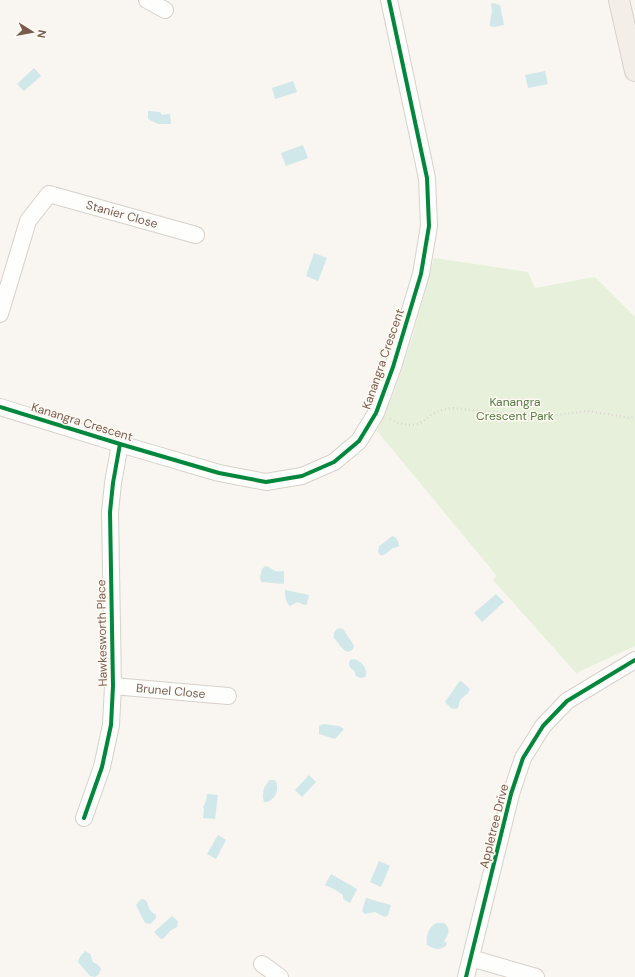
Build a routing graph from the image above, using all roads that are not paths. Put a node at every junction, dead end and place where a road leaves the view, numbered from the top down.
1 (147, 0) edge
2 (389, 0) edge
3 (619, 0) edge
4 (165, 10) dead end
5 (635, 71) edge
6 (196, 235) dead end
7 (0, 314) edge
8 (0, 406) edge
9 (120, 444) junction
10 (635, 660) edge
11 (113, 686) junction
12 (228, 696) dead end
13 (84, 818) dead end
14 (471, 958) junction
15 (262, 964) dead end
16 (280, 977) edge
17 (466, 977) edge
18 (536, 977) edge

1 - 4 street
2 - 9 street, Kanangra Crescent
3 - 5 main road
6 - 7 street, Stanier Close
8 - 9 street, Kanangra Crescent
9 - 11 street, Hawkesworth Place
10 - 14 street, Appletree Drive
11 - 12 street, Brunel Close
11 - 13 street, Hawkesworth Place
14 - 17 street, Appletree Drive
14 - 18 street
15 - 16 street

